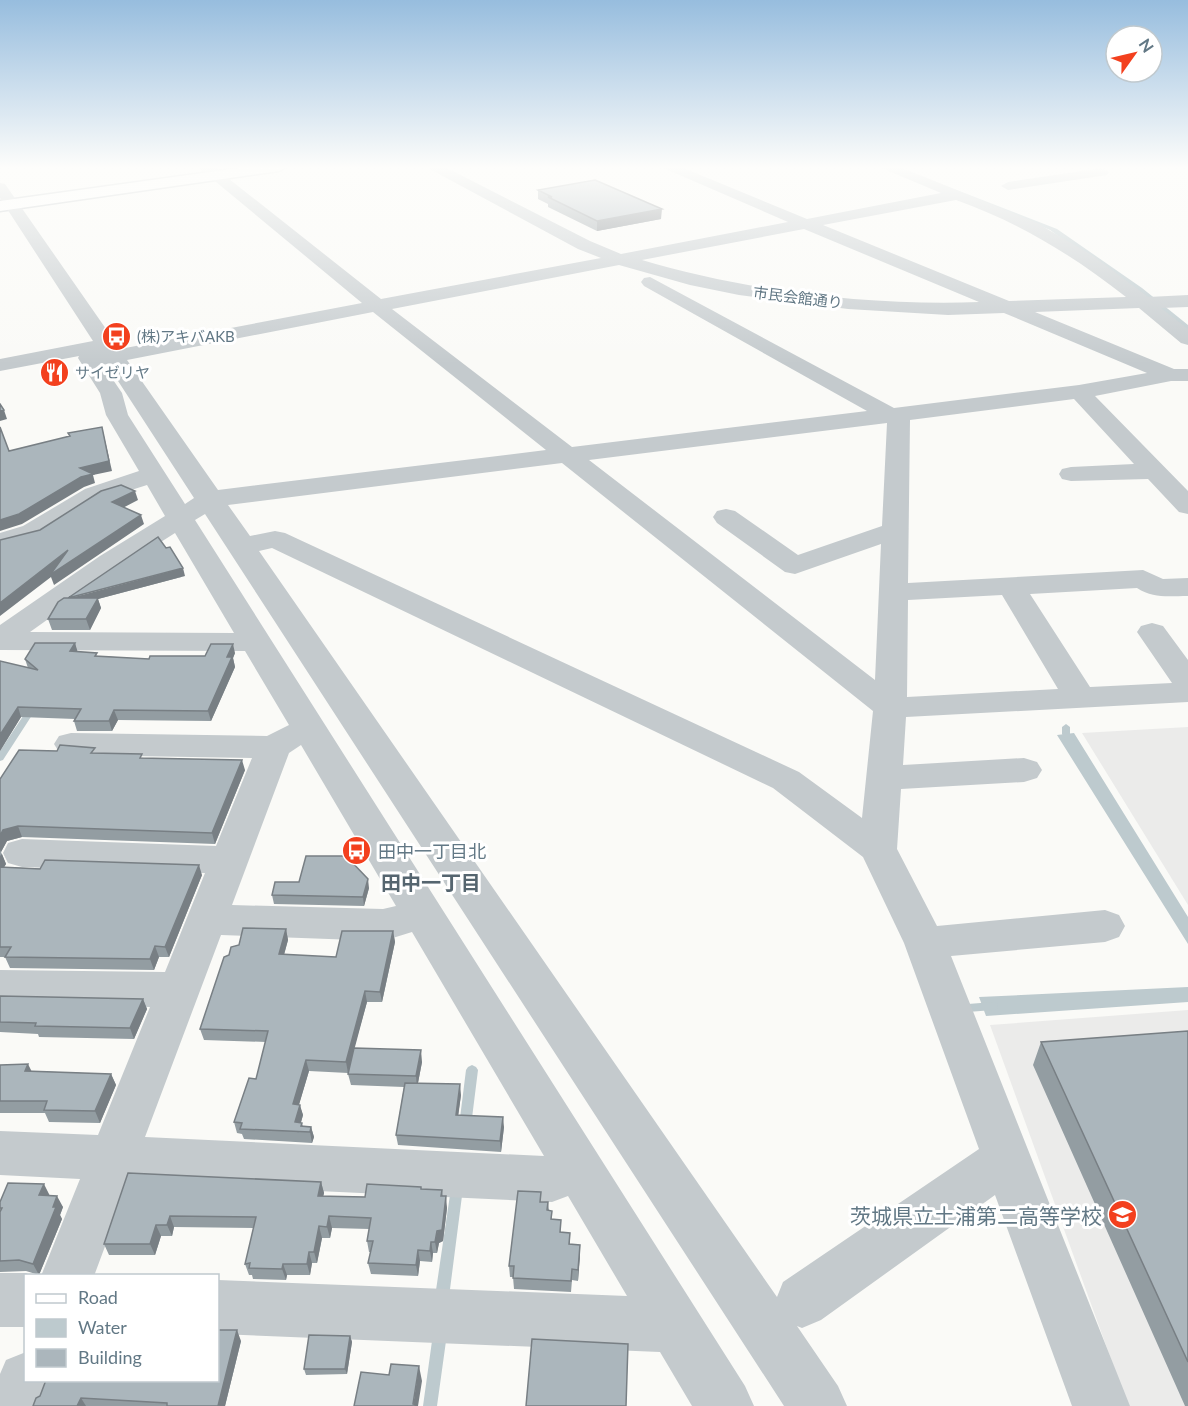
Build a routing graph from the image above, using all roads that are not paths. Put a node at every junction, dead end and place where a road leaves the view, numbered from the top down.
1 (25, 233) edge
2 (286, 233) edge
3 (560, 233) edge
4 (760, 233) edge
5 (826, 233) edge
6 (1043, 233) edge
7 (619, 260) junction
8 (1188, 301) edge
9 (1144, 303) junction
10 (377, 306) junction
11 (1008, 308) junction
12 (1188, 339) edge
13 (81, 348) junction
14 (109, 351) junction
15 (0, 365) edge
16 (1180, 375) edge
17 (1079, 392) junction
18 (892, 414) junction
19 (566, 454) junction
20 (1154, 471) junction
21 (154, 474) junction
22 (1071, 474) dead end
23 (1188, 506) edge
24 (195, 507) junction
25 (726, 518) dead end
26 (896, 530) junction
27 (0, 542) edge
28 (242, 546) junction
29 (1011, 586) junction
30 (1188, 587) edge
31 (894, 592) junction
32 (1152, 632) dead end
33 (0, 640) edge
34 (258, 642) junction
35 (1188, 682) edge
36 (1188, 692) edge
37 (1080, 698) junction
38 (890, 708) junction
39 (293, 738) junction
40 (71, 744) edge
41 (1024, 770) dead end
42 (884, 778) junction
43 (878, 849) junction
44 (22, 853) dead end
45 (230, 860) junction
46 (424, 913) junction
47 (205, 919) junction
48 (1105, 926) dead end
49 (925, 943) junction
50 (0, 987) edge
51 (178, 990) junction
52 (0, 1153) edge
53 (113, 1157) junction
54 (1007, 1158) junction
55 (552, 1179) dead end
56 (67, 1274) edge
57 (0, 1300) edge
58 (24, 1300) edge
59 (802, 1301) dead end
60 (219, 1307) edge
61 (675, 1325) junction
62 (25, 1382) edge
63 (16, 1406) edge
64 (725, 1406) edge
65 (818, 1406) edge
66 (1101, 1406) edge

1 - 14 street
2 - 10 street
3 - 7 street, 市民会館通り
4 - 7 street
5 - 11 street
6 - 9 street
7 - 10 street
7 - 11 street, 市民会館通り
7 - 18 street
8 - 9 street, 市民会館通り
9 - 11 street, 市民会館通り
9 - 12 street
10 - 14 street
10 - 19 street
11 - 16 street
13 - 14 street
13 - 15 street
13 - 21 street
14 - 24 street
16 - 17 street
17 - 18 street
17 - 20 street
18 - 19 street
18 - 26 street
19 - 24 street
19 - 38 street
20 - 22 street
20 - 23 street
21 - 24 street
21 - 27 street
24 - 28 street
24 - 33 street
24 - 34 street
25 - 26 street
26 - 31 street
28 - 43 street
28 - 65 street
29 - 30 street
29 - 31 street
29 - 37 street
31 - 38 street
32 - 35 street
33 - 34 street
34 - 39 street
36 - 37 street
37 - 38 street
38 - 42 street
39 - 40 street
39 - 45 street
39 - 46 street
41 - 42 street
42 - 43 street
43 - 49 street
44 - 45 street
45 - 47 street
46 - 47 street
46 - 61 street
47 - 51 street
48 - 49 street
49 - 54 street
50 - 51 street
51 - 53 street
52 - 53 street
53 - 55 street
53 - 56 street
54 - 59 street
54 - 66 street
57 - 58 street
60 - 61 street
61 - 64 street
62 - 63 street

